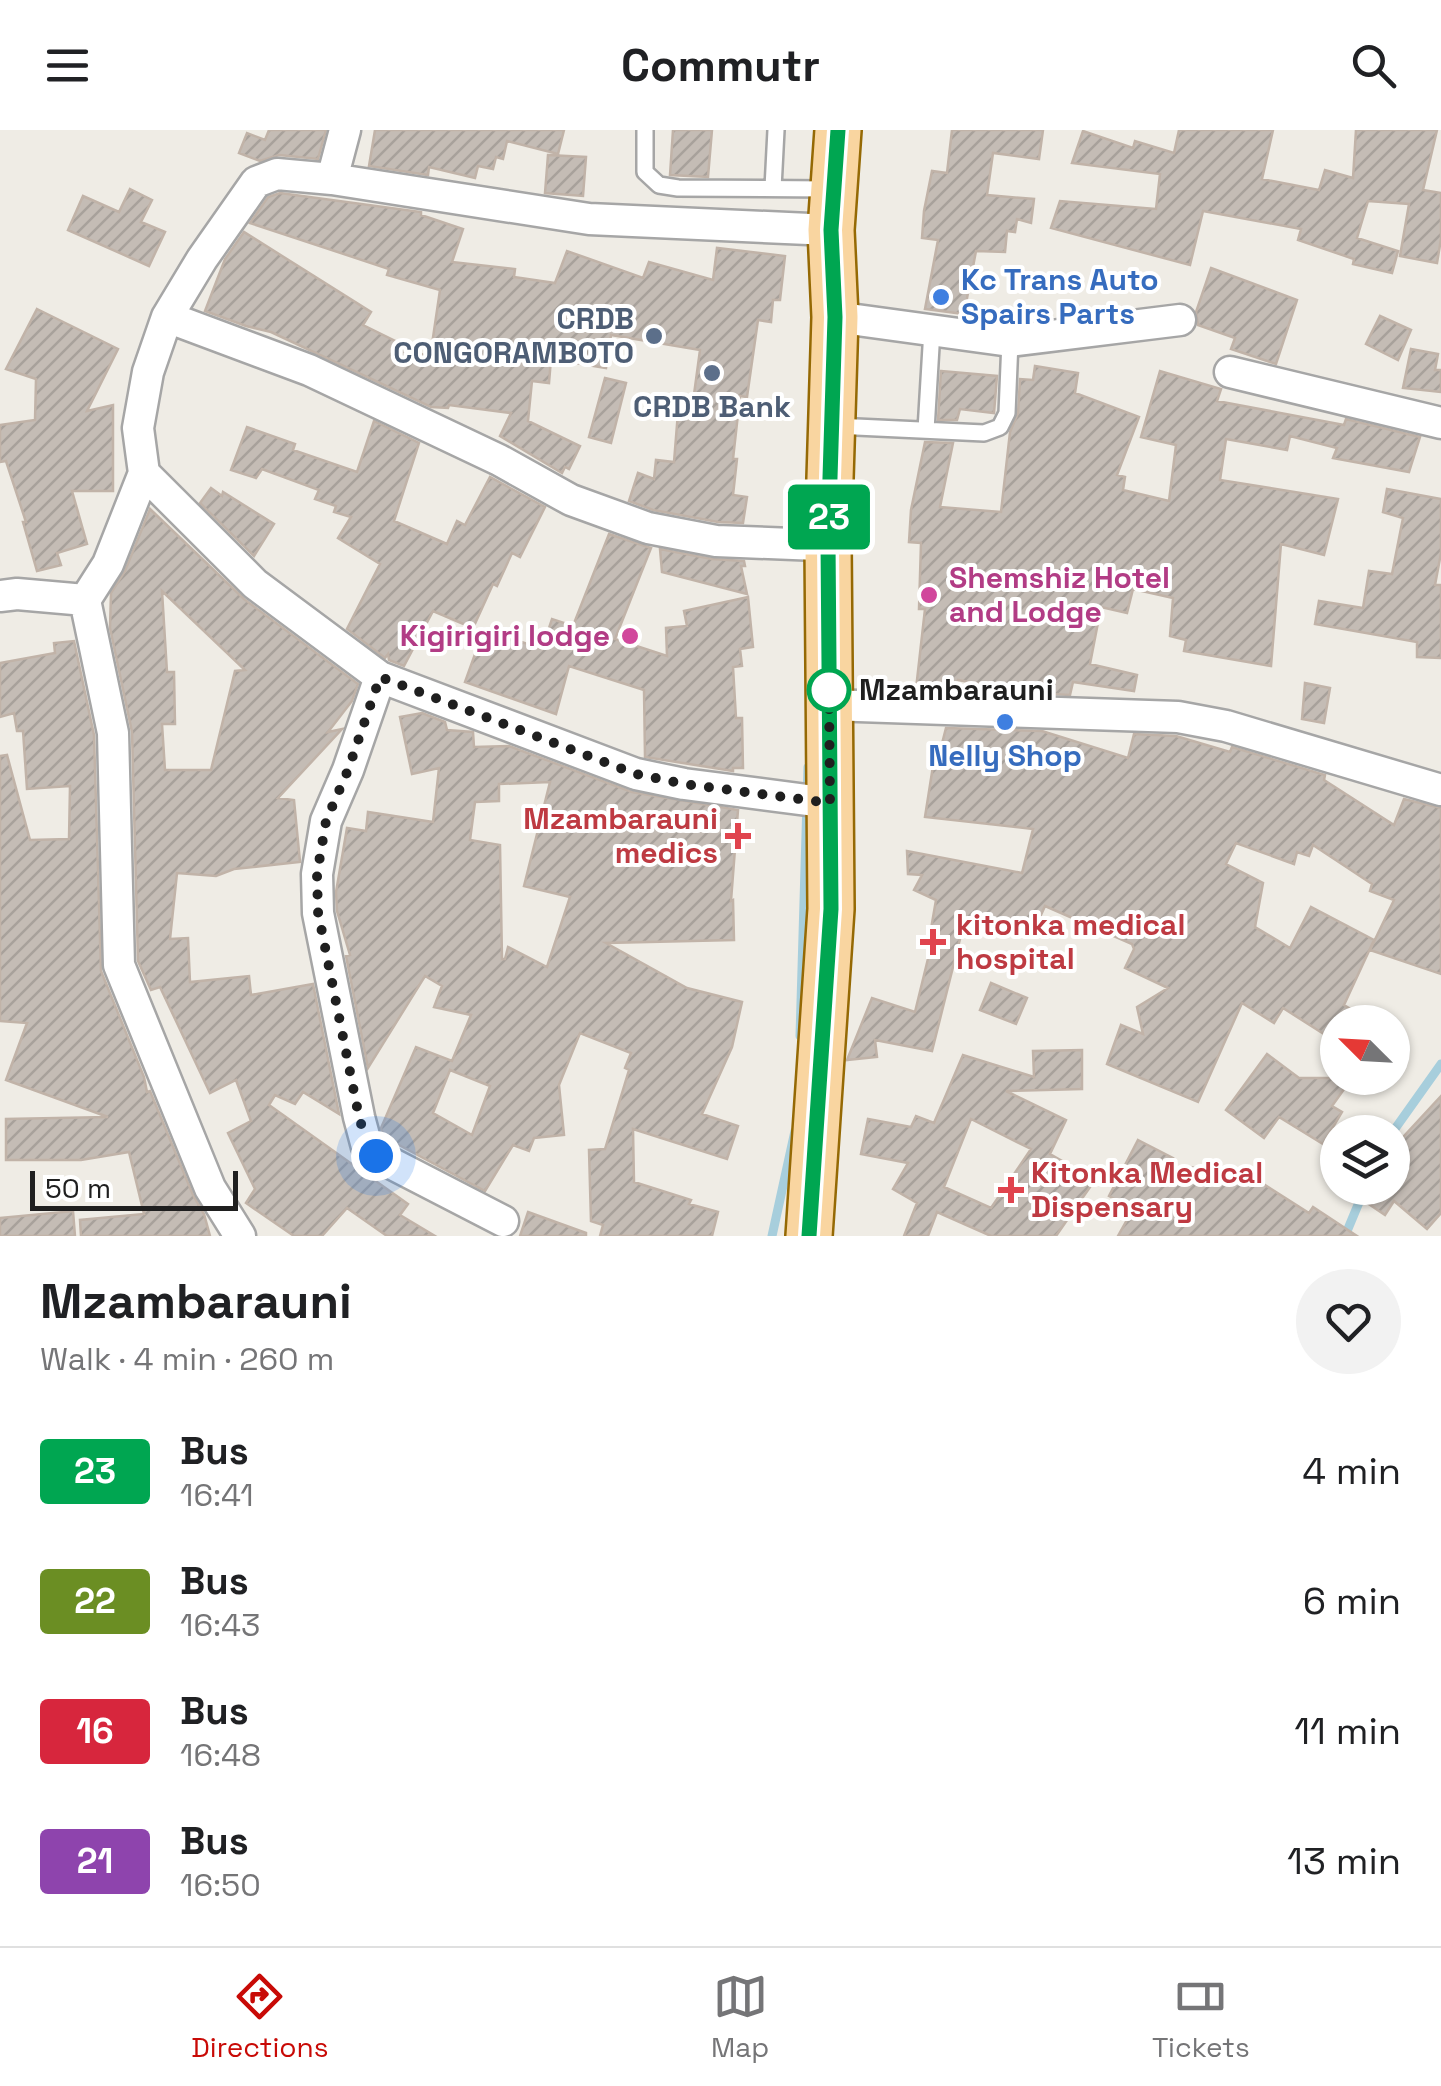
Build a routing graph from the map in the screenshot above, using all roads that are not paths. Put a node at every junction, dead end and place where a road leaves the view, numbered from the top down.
1 (346, 130) edge
2 (645, 130) edge
3 (776, 130) edge
4 (838, 130) edge
5 (332, 179) junction
6 (774, 188) junction
7 (833, 210) junction
8 (167, 317) junction
9 (835, 317) junction
10 (1180, 320) dead end
11 (932, 330) junction
12 (1010, 341) junction
13 (1230, 372) dead end
14 (1441, 423) edge
15 (831, 426) junction
16 (926, 430) junction
17 (144, 473) junction
18 (828, 542) junction
19 (0, 596) edge
20 (85, 600) junction
21 (380, 677) junction
22 (829, 704) junction
23 (1441, 790) edge
24 (830, 803) junction
25 (503, 1221) dead end
26 (236, 1234) edge
27 (809, 1236) edge

1 - 5 street
2 - 6 lane
3 - 6 lane
4 - 7 main road
5 - 7 street
5 - 8 street
6 - 7 lane
7 - 9 main road
8 - 17 street
8 - 18 street
9 - 11 street
9 - 15 main road
10 - 12 street
11 - 12 street
11 - 16 lane
12 - 16 lane
13 - 14 street
15 - 16 lane
15 - 18 main road
17 - 20 street
17 - 21 street
18 - 22 main road
19 - 20 street
20 - 26 street
21 - 24 street
21 - 25 street
22 - 23 street
22 - 24 main road
24 - 27 main road

